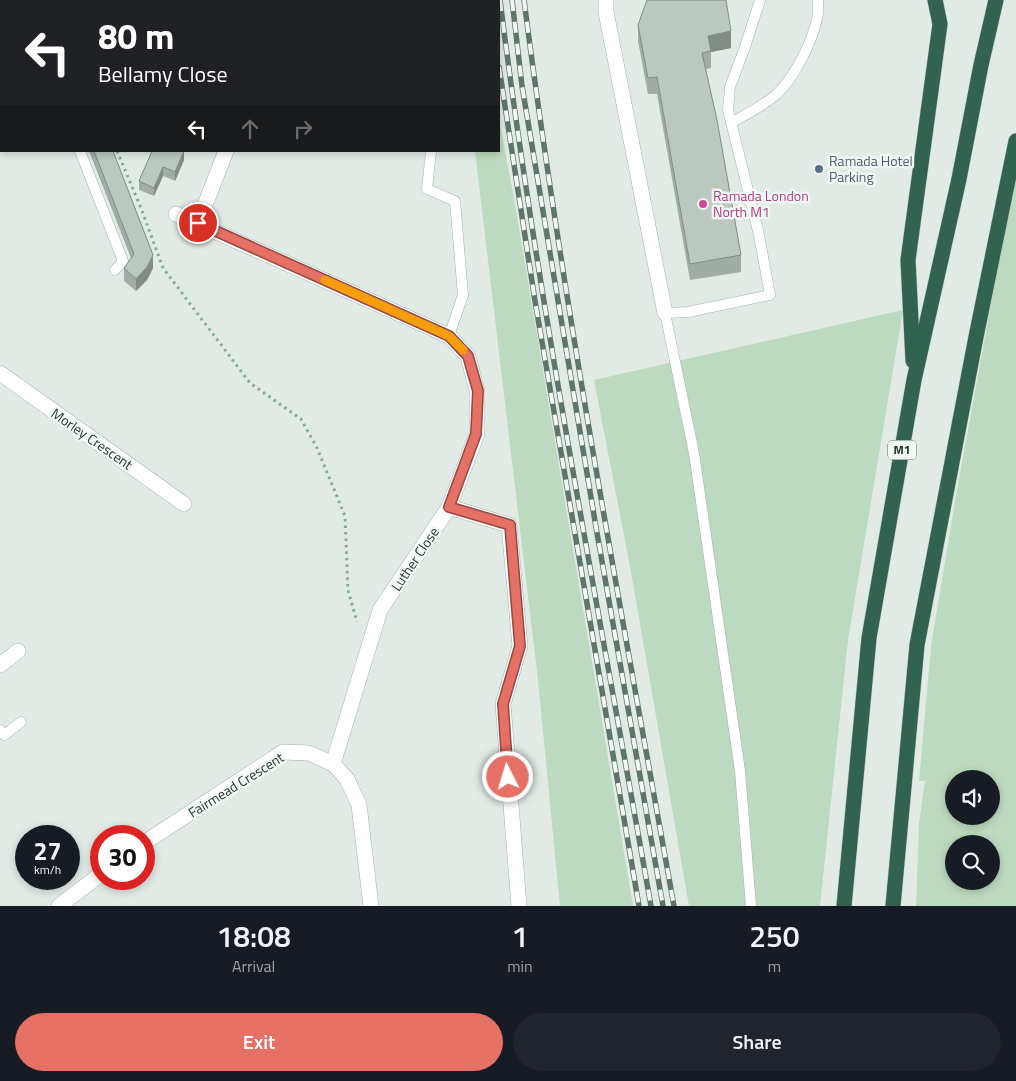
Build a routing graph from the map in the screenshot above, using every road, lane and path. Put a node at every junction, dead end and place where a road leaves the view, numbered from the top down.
1 (606, 0) edge
2 (760, 0) edge
3 (818, 0) edge
4 (935, 0) edge
5 (996, 0) edge
6 (731, 123) junction
7 (1016, 141) edge
8 (80, 152) edge
9 (117, 152) edge
10 (226, 152) edge
11 (431, 152) edge
12 (176, 214) dead end
13 (198, 223) junction
14 (115, 270) dead end
15 (665, 313) junction
16 (449, 336) junction
17 (0, 373) edge
18 (914, 380) junction
19 (184, 504) dead end
20 (449, 507) junction
21 (359, 628) dead end
22 (18, 650) dead end
23 (0, 665) edge
24 (21, 722) dead end
25 (0, 730) edge
26 (333, 764) junction
27 (155, 836) edge
28 (90, 882) edge
29 (59, 906) edge
30 (371, 906) edge
31 (519, 906) edge
32 (751, 906) edge
33 (844, 906) edge
34 (893, 906) edge

1 - 15 street
2 - 6 lane
3 - 6 lane
4 - 18 highway, M1
5 - 18 highway, M1
6 - 15 lane
7 - 34 highway
8 - 14 lane
9 - 21 path
10 - 13 street
11 - 16 lane
12 - 13 street, Luther Close
13 - 16 street, Luther Close
15 - 32 lane
16 - 20 street, Luther Close
17 - 19 street, Morley Crescent
18 - 33 highway, M1
20 - 26 street, Luther Close
20 - 31 street
22 - 23 street
24 - 25 lane
26 - 27 street, Fairmead Crescent
26 - 30 street, Fairmead Crescent
28 - 29 street

